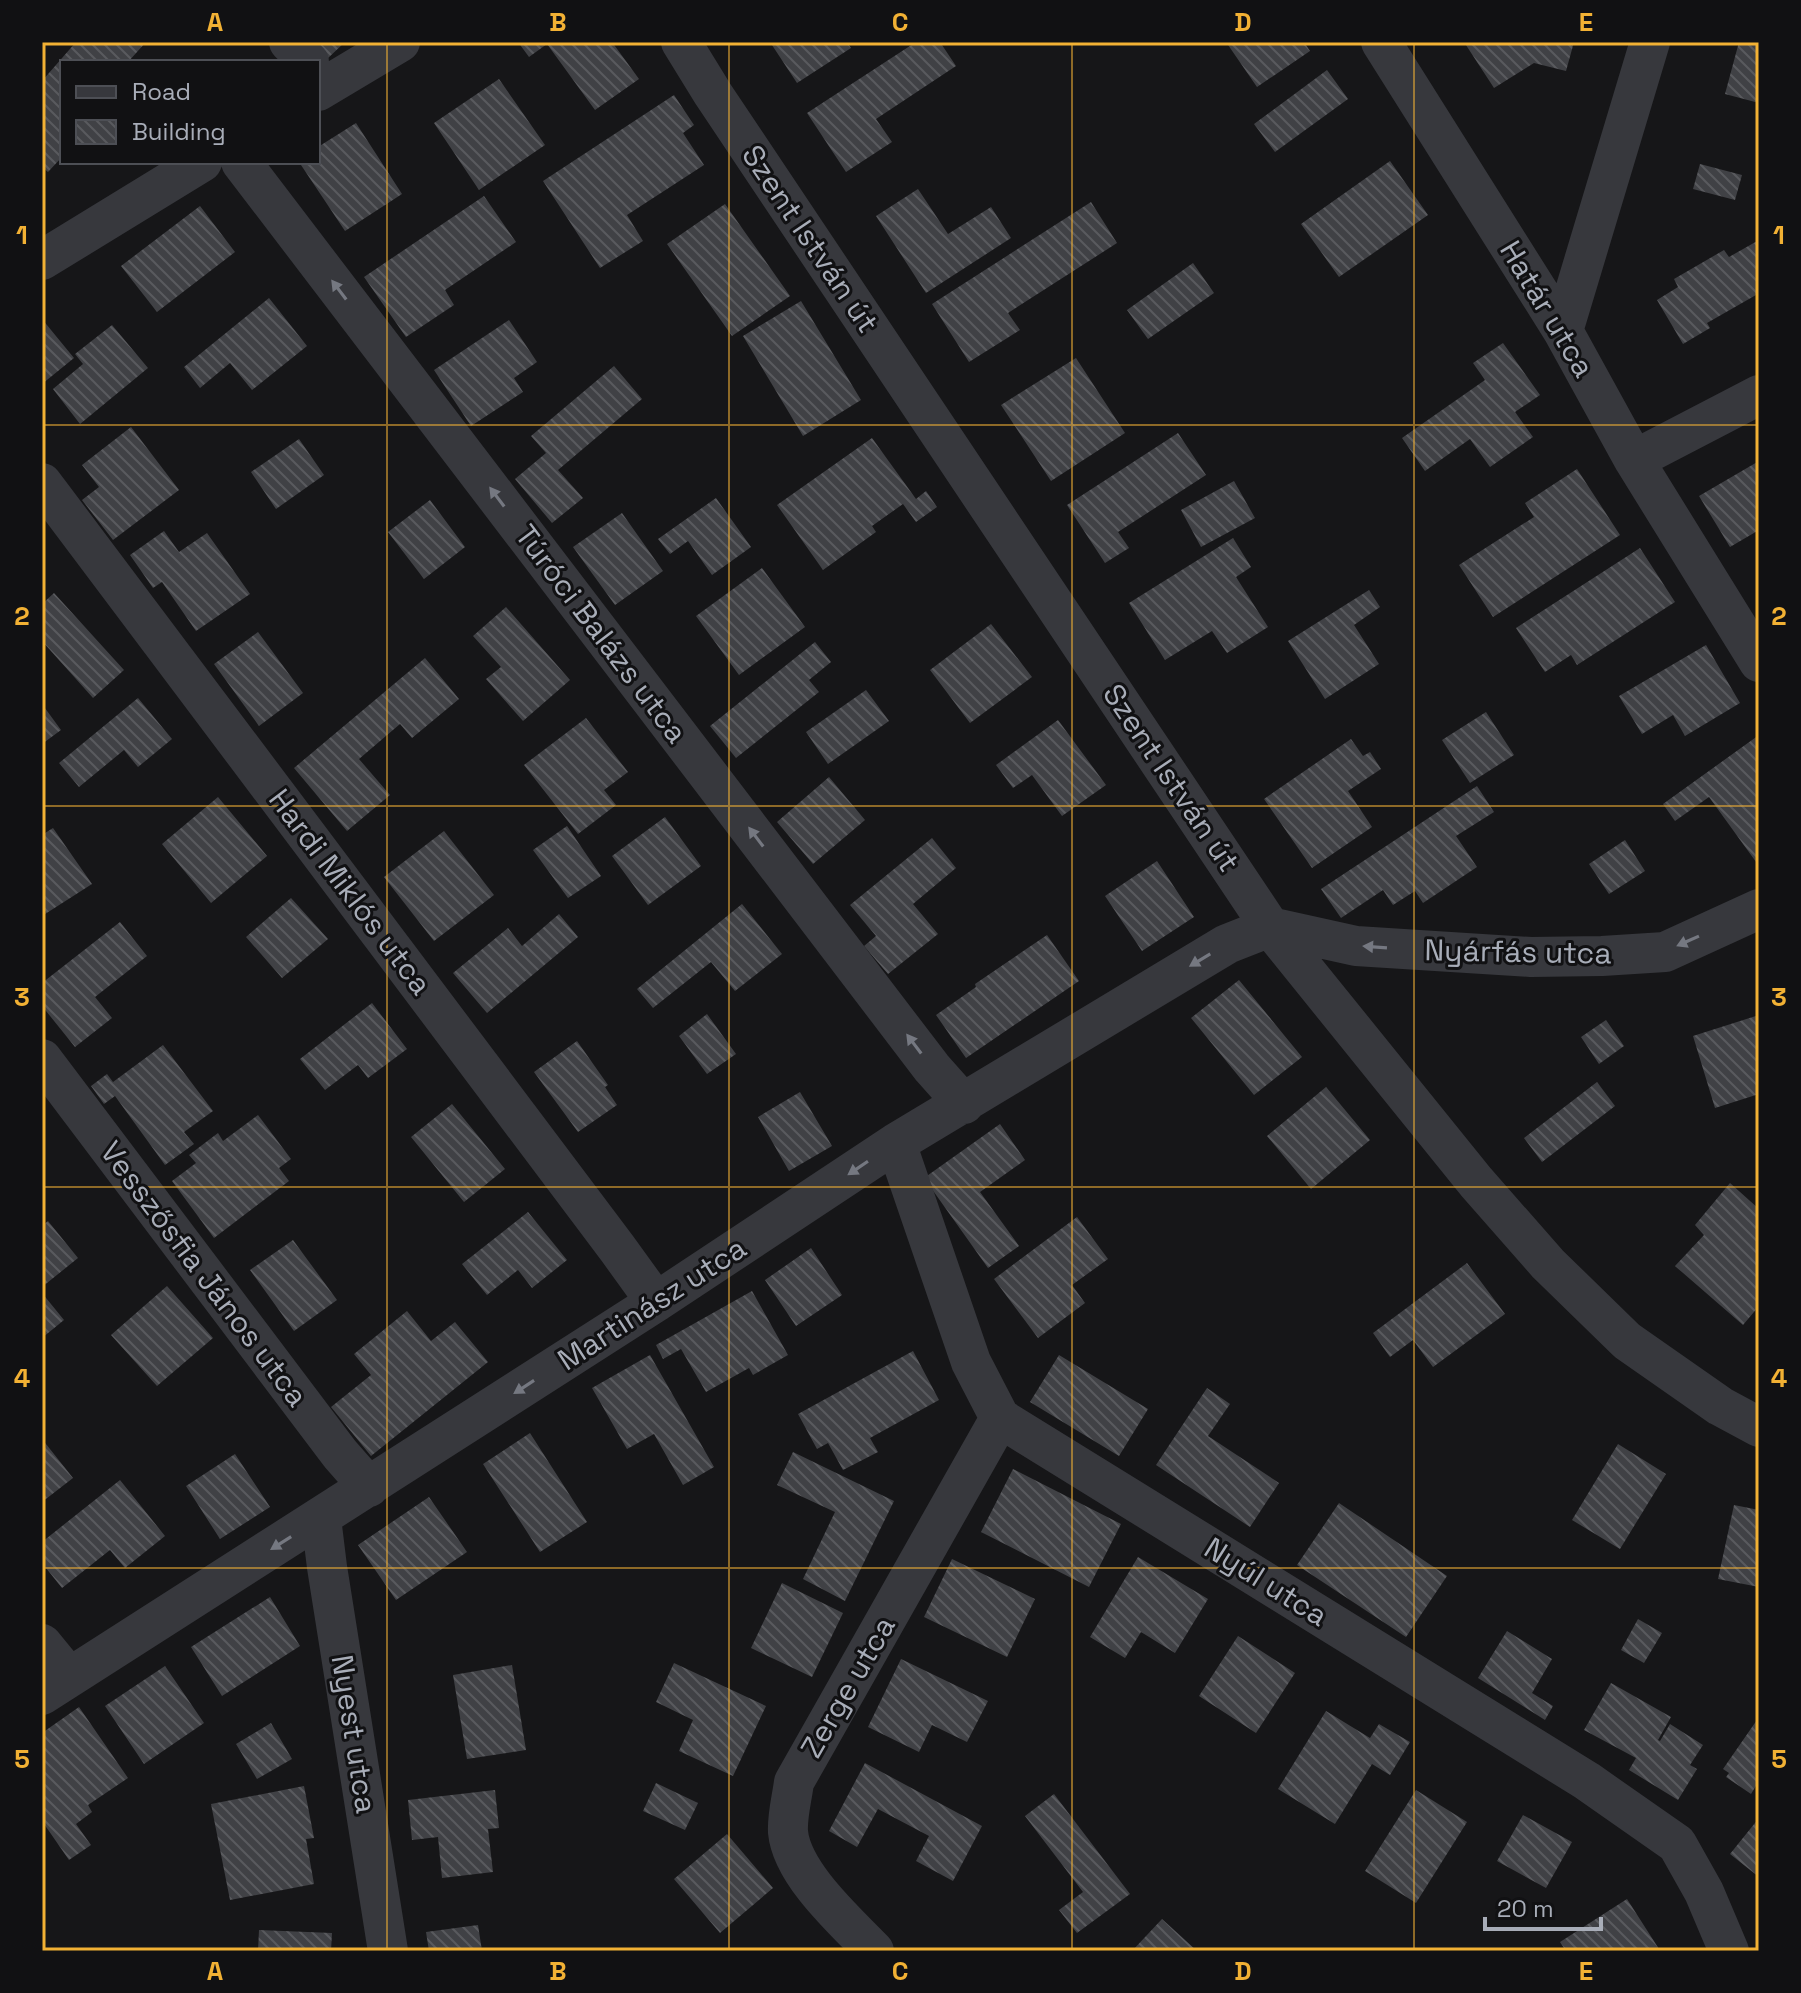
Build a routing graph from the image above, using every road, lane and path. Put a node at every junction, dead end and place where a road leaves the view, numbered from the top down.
1 (289, 42) edge
2 (400, 42) edge
3 (681, 42) edge
4 (1381, 42) edge
5 (1650, 42) edge
6 (304, 60) edge
7 (320, 77) edge
8 (199, 164) edge
9 (243, 164) edge
10 (42, 260) edge
11 (1563, 331) junction
12 (1759, 395) edge
13 (1634, 460) junction
14 (42, 483) edge
15 (1759, 662) edge
16 (1759, 909) edge
17 (1270, 927) junction
18 (42, 1059) edge
19 (964, 1104) junction
20 (896, 1143) junction
21 (656, 1302) junction
22 (1000, 1418) junction
23 (1759, 1427) edge
24 (369, 1487) junction
25 (321, 1518) junction
26 (42, 1644) edge
27 (56, 1686) edge
28 (388, 1951) edge
29 (874, 1951) edge
30 (1729, 1951) edge

1 - 6 street
2 - 7 street
3 - 17 street, Szent István út
4 - 11 street, Határ utca
5 - 11 street
8 - 10 street
19 -> 9 street, Túróci Balázs utca
11 - 13 street, Határ utca
12 - 13 street
13 - 15 street, Határ utca
14 - 21 street, Hardi Miklós utca
16 -> 17 street, Nyárfás utca
17 -> 19 street, Martinász utca
17 - 23 street, Szent István út
18 - 24 street, Vesszősfia János utca
19 - 20 street, Martinász utca
20 -> 21 street, Martinász utca
20 - 22 street
21 -> 24 street, Martinász utca
22 - 29 street, Zerge utca
22 - 30 street, Nyúl utca
24 - 25 street, Martinász utca
25 -> 27 street, Martinász utca
25 - 28 street, Nyest utca
26 - 27 street

